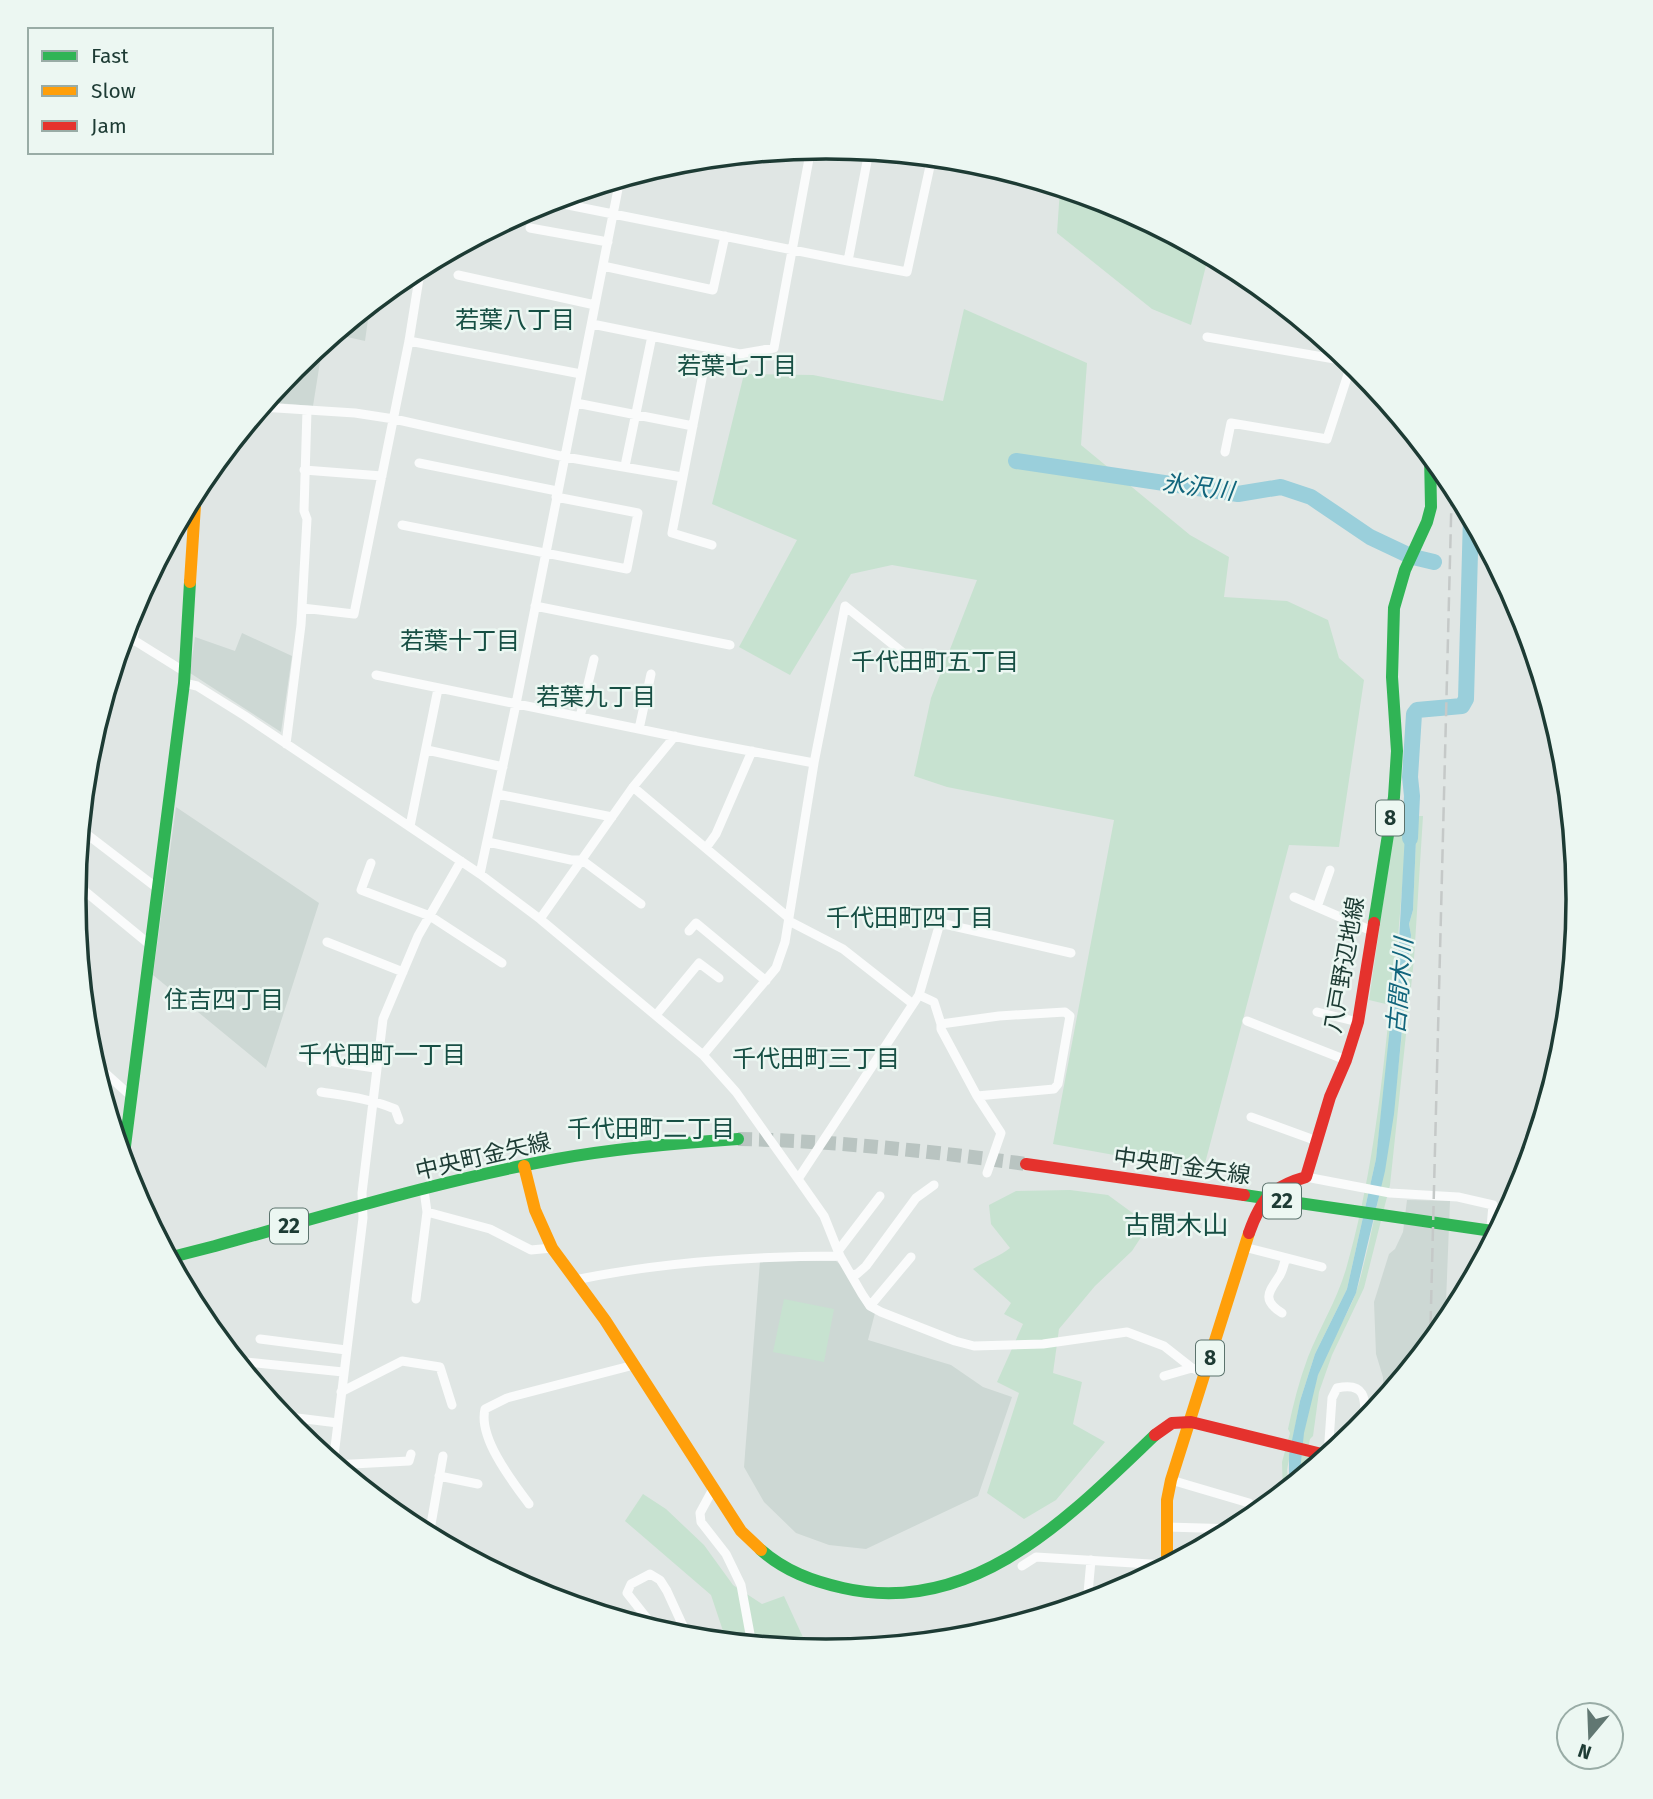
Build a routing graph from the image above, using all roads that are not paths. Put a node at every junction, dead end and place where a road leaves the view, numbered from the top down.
1 (809, 159) edge
2 (867, 160) edge
3 (930, 166) edge
4 (618, 189) edge
5 (569, 205) edge
6 (614, 214) junction
7 (530, 228) dead end
8 (725, 236) junction
9 (608, 242) junction
10 (792, 249) junction
11 (848, 261) junction
12 (603, 266) junction
13 (458, 275) dead end
14 (418, 282) edge
15 (595, 305) junction
16 (592, 324) junction
17 (652, 336) junction
18 (1207, 337) dead end
19 (409, 341) junction
20 (708, 348) junction
21 (1331, 358) edge
22 (581, 374) junction
23 (1348, 374) edge
24 (576, 403) junction
25 (273, 408) edge
26 (307, 410) junction
27 (636, 415) junction
28 (394, 419) junction
29 (693, 426) junction
30 (1225, 452) dead end
31 (565, 457) junction
32 (419, 463) dead end
33 (625, 466) junction
34 (304, 470) junction
35 (1430, 472) edge
36 (382, 476) junction
37 (682, 477) junction
38 (557, 494) junction
39 (194, 514) edge
40 (402, 525) dead end
41 (712, 545) dead end
42 (545, 553) junction
43 (535, 606) junction
44 (302, 608) junction
45 (133, 641) edge
46 (730, 645) dead end
47 (594, 659) dead end
48 (918, 664) dead end
49 (651, 674) dead end
50 (376, 676) dead end
51 (184, 677) junction
52 (438, 689) junction
53 (516, 705) junction
54 (580, 717) junction
55 (639, 729) junction
56 (675, 736) junction
57 (286, 744) junction
58 (427, 750) junction
59 (752, 751) junction
60 (814, 763) junction
61 (503, 767) junction
62 (632, 787) junction
63 (497, 794) junction
64 (612, 817) junction
65 (410, 826) junction
66 (89, 836) edge
67 (488, 842) junction
68 (706, 848) junction
69 (582, 860) junction
70 (461, 861) junction
71 (371, 863) dead end
72 (1330, 870) dead end
73 (480, 874) junction
74 (157, 888) junction
75 (86, 892) edge
76 (1294, 897) dead end
77 (641, 904) dead end
78 (1317, 907) junction
79 (430, 916) junction
80 (540, 919) junction
81 (789, 920) junction
82 (689, 931) dead end
83 (1372, 931) junction
84 (327, 942) dead end
85 (149, 944) junction
86 (1071, 953) dead end
87 (502, 963) dead end
88 (403, 972) junction
89 (719, 978) dead end
90 (765, 981) junction
91 (919, 995) junction
92 (914, 1004) junction
93 (1317, 1012) dead end
94 (656, 1015) junction
95 (1247, 1021) dead end
96 (1358, 1022) junction
97 (941, 1024) junction
98 (703, 1055) junction
99 (301, 1057) dead end
100 (1346, 1060) junction
101 (375, 1068) junction
102 (107, 1075) edge
103 (321, 1092) dead end
104 (977, 1096) junction
105 (132, 1097) junction
106 (372, 1102) junction
107 (1251, 1117) dead end
108 (399, 1119) dead end
109 (738, 1139) tunnel mouth
110 (126, 1141) edge
111 (1317, 1141) junction
112 (1026, 1164) tunnel mouth
113 (524, 1166) junction
114 (987, 1172) dead end
115 (1306, 1177) junction
116 (799, 1179) junction
117 (934, 1185) dead end
118 (424, 1190) junction
119 (880, 1196) dead end
120 (363, 1206) junction
121 (427, 1212) junction
122 (1491, 1227) edge
123 (1489, 1231) edge
124 (1244, 1247) junction
125 (552, 1248) junction
126 (839, 1253) junction
127 (177, 1256) edge
128 (911, 1257) dead end
129 (1286, 1258) junction
130 (1322, 1267) dead end
131 (851, 1275) junction
132 (575, 1280) junction
133 (416, 1299) dead end
134 (870, 1306) junction
135 (1282, 1313) dead end
136 (260, 1339) dead end
137 (346, 1350) junction
138 (249, 1362) edge
139 (634, 1365) junction
140 (1192, 1368) junction
141 (343, 1372) junction
142 (1205, 1373) junction
143 (1164, 1376) dead end
144 (341, 1392) junction
145 (452, 1405) dead end
146 (1365, 1407) edge
147 (298, 1418) edge
148 (1191, 1422) junction
149 (338, 1423) junction
150 (1330, 1442) edge
151 (335, 1453) edge
152 (1318, 1453) edge
153 (411, 1454) dead end
154 (443, 1456) dead end
155 (347, 1463) edge
156 (439, 1476) junction
157 (1171, 1480) junction
158 (478, 1483) dead end
159 (713, 1489) junction
160 (1249, 1503) dead end
161 (529, 1504) dead end
162 (431, 1525) edge
163 (1166, 1527) junction
164 (1217, 1528) edge
165 (1166, 1558) edge
166 (1091, 1560) junction
167 (1152, 1565) edge
168 (1022, 1566) dead end
169 (1088, 1592) edge
170 (646, 1618) edge
171 (683, 1626) edge
172 (750, 1636) edge

1 - 10 street
2 - 11 street
3 - 11 street
4 - 6 street
5 - 6 street
6 - 8 street
6 - 9 street
7 - 9 street
8 - 10 street
8 - 12 street
9 - 12 street
10 - 11 street
10 - 20 street
12 - 15 street
13 - 15 street
14 - 19 street
15 - 16 street
16 - 17 street
16 - 22 street
17 - 20 street
17 - 27 street
18 - 21 street
19 - 22 street
19 - 28 street
20 - 29 street
22 - 24 street
23 - 30 street
24 - 27 street
24 - 31 street
25 - 26 street
26 - 28 street
26 - 34 street
27 - 29 street
27 - 33 street
28 - 31 street
28 - 36 street
29 - 37 street
31 - 33 street
31 - 38 street
32 - 38 street
33 - 37 street
34 - 36 street
34 - 44 street
35 - 83 main road, 八戸野辺地線 / 8
36 - 44 street
37 - 41 street
38 - 42 street
38 - 42 street
39 - 51 main road
40 - 42 street
42 - 43 street
43 - 46 street
43 - 53 street
44 - 57 street
45 - 51 street
47 - 54 street
48 - 60 street
49 - 55 street
50 - 52 street
51 - 57 street
51 - 74 main road
52 - 53 street
52 - 58 street
53 - 54 street
53 - 61 street
54 - 55 street
55 - 56 street
56 - 59 street
56 - 62 street
57 - 65 street
58 - 61 street
58 - 65 street
59 - 60 street
59 - 68 street
60 - 81 street
61 - 63 street
62 - 64 street
62 - 68 street
63 - 64 street
63 - 67 street
64 - 69 street
65 - 70 street
66 - 74 street
67 - 69 street
67 - 73 street
68 - 81 street
69 - 77 street
69 - 80 street
70 - 73 street
70 - 79 street
71 - 79 street
72 - 78 street
73 - 80 street
74 - 85 main road
75 - 85 street
76 - 78 street
78 - 83 street
79 - 87 street
79 - 88 street
80 - 94 street
81 - 90 street
81 - 92 street
82 - 90 street
83 - 96 main road, 八戸野辺地線 / 8
84 - 88 street
85 - 105 main road
86 - 91 street
88 - 101 street
89 - 94 street
90 - 98 street
91 - 92 street
91 - 97 street
92 - 116 street
93 - 96 street
94 - 98 street
95 - 100 street
96 - 100 main road, 八戸野辺地線 / 8
97 - 104 street
97 - 104 street
98 - 116 street
99 - 101 street
100 - 111 main road, 八戸野辺地線 / 8
101 - 106 street
102 - 105 street
103 - 106 street
104 - 114 street
105 - 110 main road
106 - 108 street
106 - 120 street
107 - 111 street
109 - 113 main road, 中央町金矢線 / 22
111 - 115 main road, 八戸野辺地線 / 8
112 - 123 main road, 中央町金矢線 / 22
113 - 118 main road, 中央町金矢線 / 22
113 - 125 main road
115 - 122 street
115 - 124 main road, 8
116 - 126 street
117 - 131 street
118 - 120 main road, 中央町金矢線 / 22
118 - 121 street
119 - 126 street
120 - 127 main road, 22
120 - 137 street
121 - 125 street
121 - 133 street
124 - 129 street
124 - 142 main road, 8
125 - 132 main road
126 - 131 street
126 - 132 street
128 - 134 street
129 - 130 street
129 - 135 street
131 - 134 street
132 - 139 main road
134 - 140 street
136 - 137 street
137 - 141 street
138 - 141 street
139 - 159 main road
139 - 161 street
140 - 142 street
140 - 143 street
141 - 144 street
142 - 148 main road, 8
144 - 145 street
144 - 149 street
146 - 150 street
147 - 149 street
148 - 152 main road
148 - 157 main road, 8
148 - 159 main road
149 - 151 street
153 - 155 street
154 - 156 street
156 - 158 street
156 - 162 street
157 - 160 street
157 - 163 main road, 8
159 - 172 street
163 - 164 street
163 - 165 main road, 8
166 - 167 street
166 - 168 street
166 - 169 street
170 - 171 street

